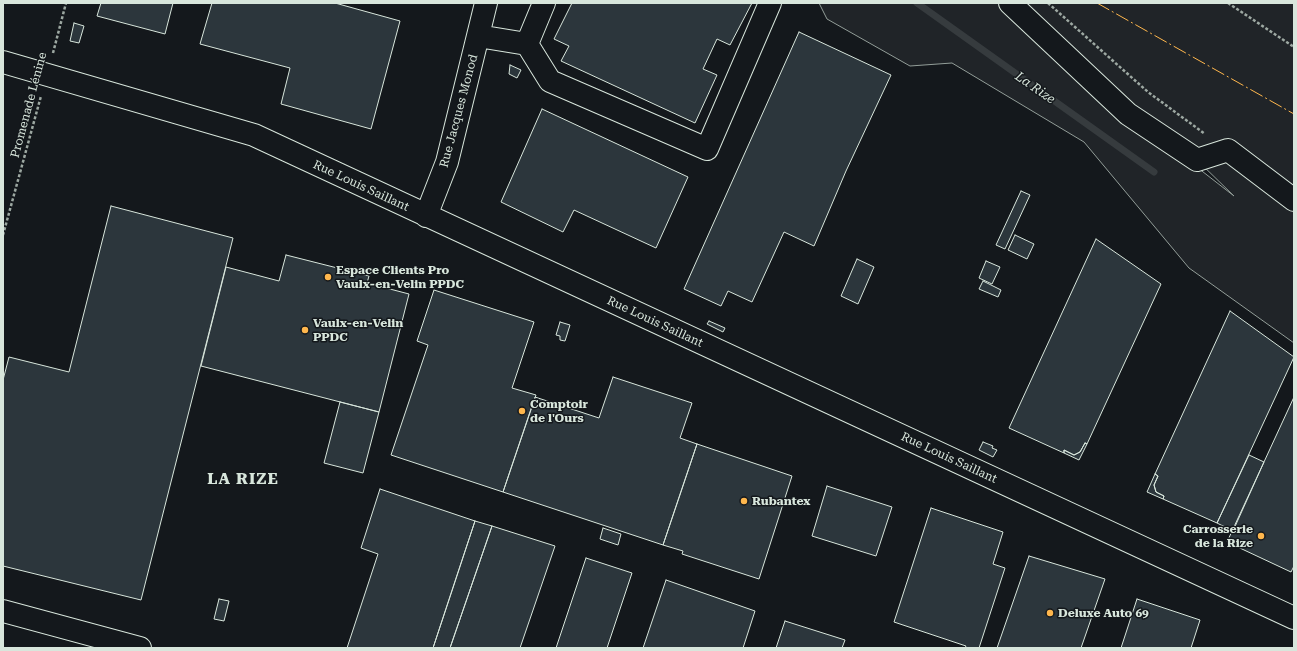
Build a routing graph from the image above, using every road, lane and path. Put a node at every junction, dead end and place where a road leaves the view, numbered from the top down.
1 (66, 3) edge
2 (486, 3) edge
3 (544, 3) edge
4 (770, 3) edge
5 (1010, 3) edge
6 (1048, 3) edge
7 (1228, 3) edge
8 (478, 36) junction
9 (527, 44) junction
10 (1294, 47) edge
11 (3, 62) edge
12 (47, 74) junction
13 (1228, 150) junction
14 (1294, 200) edge
15 (426, 216) junction
16 (3, 235) edge
17 (3, 611) edge
18 (1294, 618) edge
19 (140, 648) edge

1 - 12 path, Promenade Lénine
2 - 8 street, Rue Jacques Monod
3 - 9 street
4 - 9 street
5 - 13 street
6 - 13 path
7 - 10 path
8 - 9 street
8 - 15 street, Rue Jacques Monod
11 - 12 street, Rue Louis Saillant
12 - 15 street, Rue Louis Saillant
12 - 16 path, Promenade Lénine
13 - 14 street
15 - 18 street, Rue Louis Saillant
17 - 19 street

